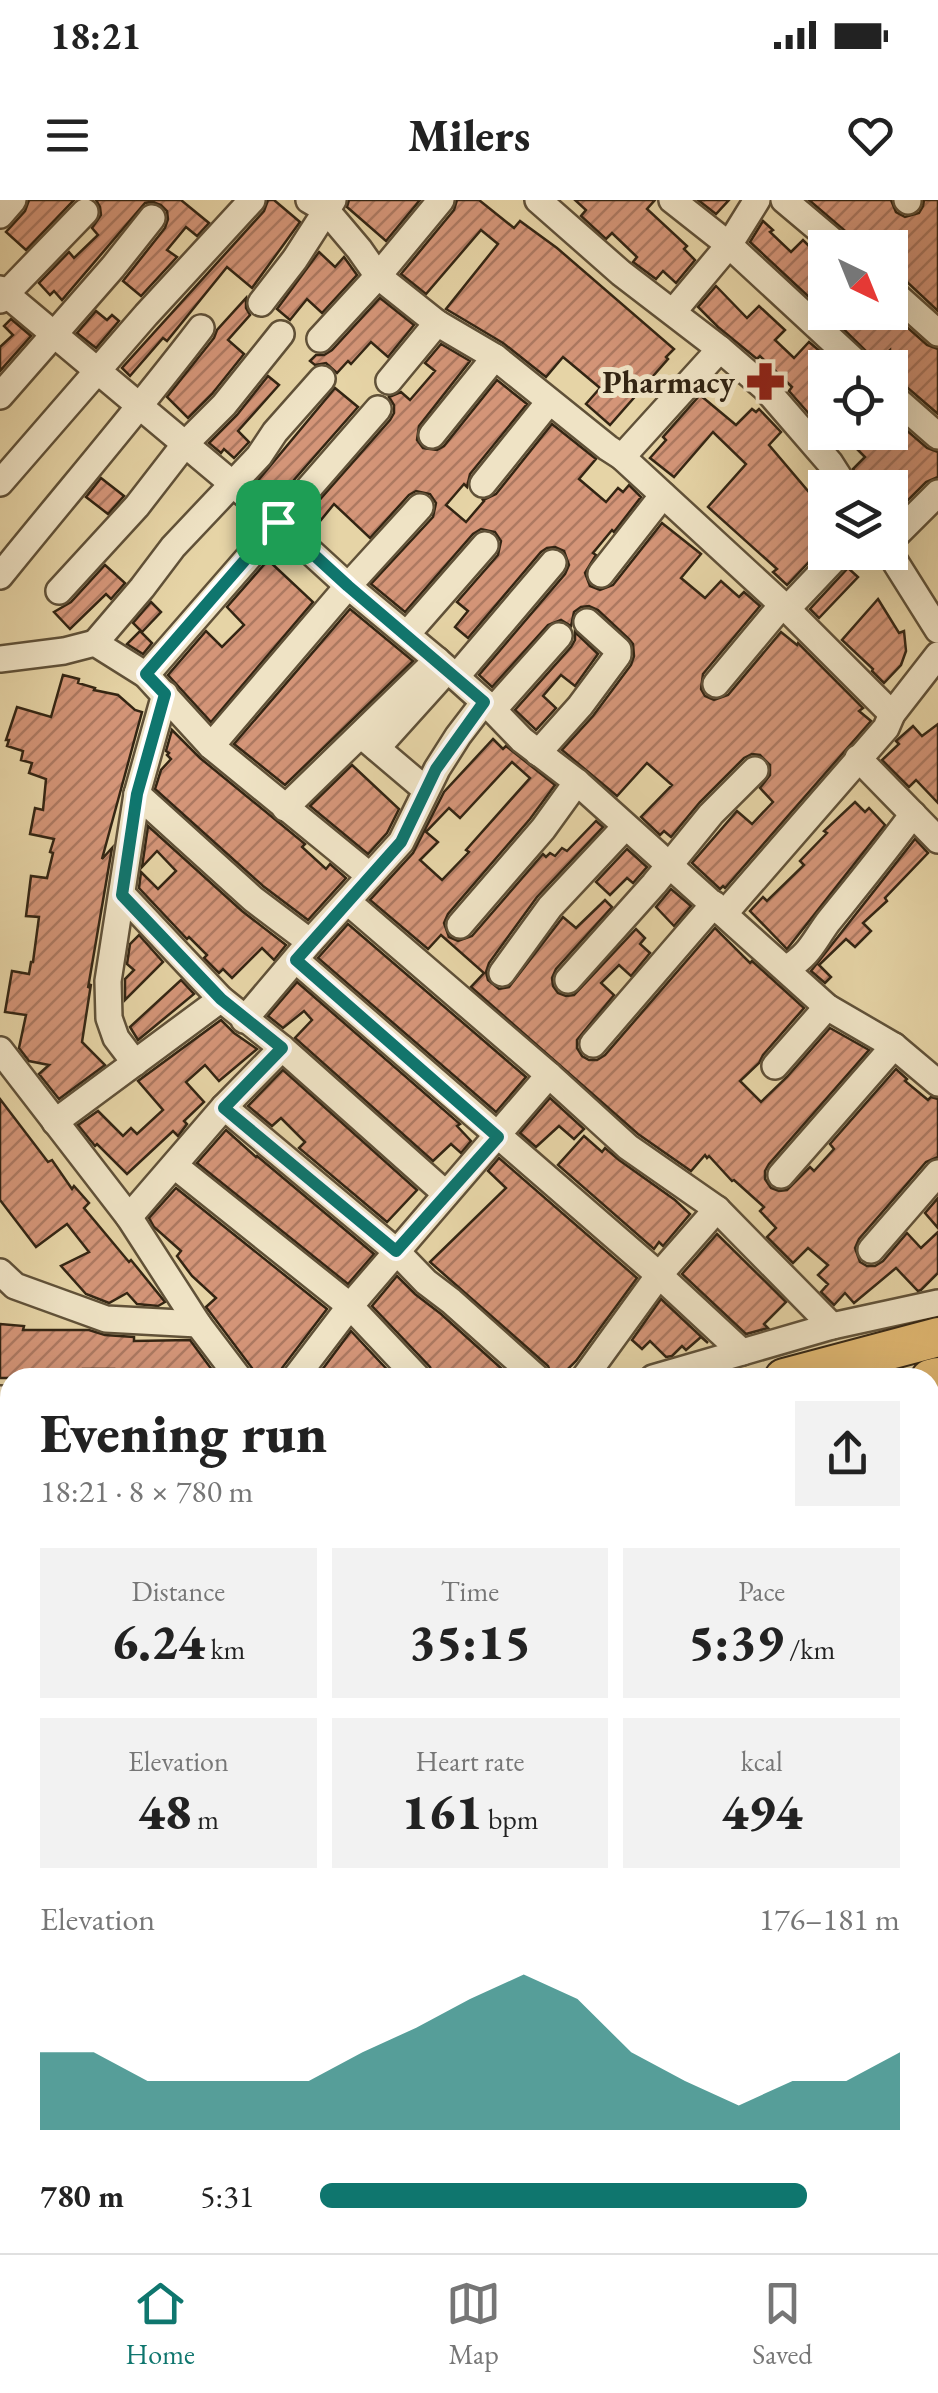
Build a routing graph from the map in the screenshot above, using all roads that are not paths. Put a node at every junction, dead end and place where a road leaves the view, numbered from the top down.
1 (13, 200) edge
2 (252, 200) edge
3 (441, 200) edge
4 (538, 200) edge
5 (672, 200) edge
6 (757, 200) edge
7 (784, 200) edge
8 (323, 203) edge
9 (85, 212) dead end
10 (0, 215) edge
11 (152, 218) dead end
12 (820, 230) edge
13 (730, 245) junction
14 (378, 276) junction
15 (2, 294) edge
16 (261, 303) dead end
17 (908, 306) edge
18 (674, 312) junction
19 (437, 323) junction
20 (201, 328) dead end
21 (938, 333) edge
22 (54, 334) junction
23 (281, 334) dead end
24 (320, 340) dead end
25 (720, 350) junction
26 (843, 350) edge
27 (495, 358) junction
28 (99, 371) junction
29 (322, 379) dead end
30 (389, 380) dead end
31 (0, 396) edge
32 (550, 402) junction
33 (142, 406) junction
34 (378, 408) dead end
35 (908, 410) edge
36 (432, 434) dead end
37 (938, 436) edge
38 (185, 444) junction
39 (622, 457) junction
40 (833, 470) edge
41 (0, 483) edge
42 (232, 483) junction
43 (483, 484) dead end
44 (938, 493) edge
45 (664, 495) junction
46 (420, 507) dead end
47 (278, 522) junction
48 (908, 524) edge
49 (485, 545) dead end
50 (553, 562) dead end
51 (822, 570) edge
52 (900, 570) edge
53 (601, 574) dead end
54 (0, 576) edge
55 (348, 586) junction
56 (59, 591) dead end
57 (784, 607) junction
58 (587, 622) dead end
59 (938, 630) edge
60 (407, 634) junction
61 (559, 636) dead end
62 (95, 643) junction
63 (938, 655) edge
64 (0, 658) edge
65 (447, 669) junction
66 (146, 674) junction
67 (716, 684) dead end
68 (165, 694) junction
69 (489, 706) junction
70 (892, 714) junction
71 (368, 741) junction
72 (210, 746) junction
73 (538, 754) junction
74 (858, 758) junction
75 (755, 770) dead end
76 (577, 782) junction
77 (426, 790) junction
78 (137, 794) junction
79 (284, 808) junction
80 (913, 814) junction
81 (625, 826) junction
82 (938, 840) edge
83 (668, 864) junction
84 (370, 876) junction
85 (122, 895) junction
86 (348, 902) junction
87 (719, 909) junction
88 (460, 925) dead end
89 (303, 951) junction
90 (786, 969) junction
91 (502, 973) dead end
92 (568, 980) dead end
93 (221, 999) junction
94 (827, 1006) junction
95 (244, 1020) junction
96 (592, 1044) dead end
97 (894, 1046) junction
98 (282, 1048) junction
99 (0, 1050) edge
100 (135, 1063) junction
101 (775, 1066) dead end
102 (550, 1075) junction
103 (938, 1082) edge
104 (224, 1108) junction
105 (56, 1122) junction
106 (498, 1137) junction
107 (175, 1166) junction
108 (938, 1172) edge
109 (781, 1176) dead end
110 (446, 1194) junction
111 (716, 1209) junction
112 (129, 1216) junction
113 (871, 1250) dead end
114 (396, 1251) junction
115 (0, 1272) edge
116 (659, 1275) junction
117 (938, 1303) edge
118 (350, 1306) junction
119 (198, 1324) junction
120 (832, 1326) junction
121 (938, 1337) edge
122 (742, 1352) junction
123 (231, 1368) edge
124 (303, 1368) edge
125 (409, 1368) edge
126 (526, 1368) edge
127 (591, 1368) edge
128 (687, 1368) edge
129 (822, 1368) edge

1 - 10 street
2 - 28 street
3 - 14 street
4 - 18 street
5 - 13 street
6 - 13 street
7 - 12 street
8 - 14 street
8 - 16 street
9 - 15 street
11 - 22 street
13 - 18 street
13 - 26 street
14 - 19 street
14 - 24 street
15 - 22 street
17 - 21 street
18 - 25 street
19 - 27 street
19 - 30 street
20 - 33 street
22 - 28 street
22 - 31 street
23 - 38 street
25 - 39 street
25 - 40 street
27 - 32 street
27 - 36 street
28 - 33 street
28 - 41 street
29 - 42 street
32 - 39 street
32 - 43 street
33 - 38 street
33 - 54 street
34 - 47 street
35 - 37 street
38 - 42 street
38 - 56 street
39 - 45 street
42 - 47 street
42 - 62 street
44 - 48 street
45 - 53 street
45 - 57 street
46 - 55 street
47 - 55 street
47 - 66 street
49 - 60 street
50 - 65 street
51 - 57 street
52 - 59 street
55 - 60 street
55 - 72 street
57 - 67 street
57 - 70 street
58 - 73 street
60 - 65 street
61 - 69 street
62 - 64 street
62 - 66 street
63 - 70 street
65 - 69 street
65 - 71 street
66 - 68 street
68 - 72 street
68 - 78 street
69 - 73 street
69 - 77 street
70 - 74 street
71 - 77 street
71 - 79 street
72 - 79 street
73 - 76 street
74 - 80 street
74 - 87 street
75 - 83 street
76 - 81 street
76 - 88 street
77 - 84 street
78 - 85 street
78 - 89 street
79 - 84 street
80 - 82 street
80 - 90 street
81 - 83 street
81 - 91 street
83 - 87 street
83 - 92 street
84 - 86 street
85 - 93 street
85 - 100 street
86 - 89 street
86 - 102 street
87 - 90 street
87 - 96 street
89 - 95 street
89 - 106 street
90 - 94 street
93 - 95 street
93 - 100 street
94 - 97 street
94 - 101 street
95 - 98 street
97 - 103 street
97 - 109 street
98 - 104 street
98 - 110 street
99 - 105 street
100 - 105 street
102 - 106 street
102 - 111 street
104 - 107 street
104 - 114 street
105 - 112 street
106 - 110 street
106 - 116 street
107 - 112 street
107 - 118 street
108 - 113 street
110 - 114 street
111 - 116 street
111 - 120 street
112 - 119 street
114 - 118 street
114 - 126 street
115 - 119 street
116 - 122 street
116 - 127 street
117 - 120 street
118 - 124 street
118 - 125 street
119 - 123 street
120 - 122 street
121 - 129 highway
122 - 128 street

